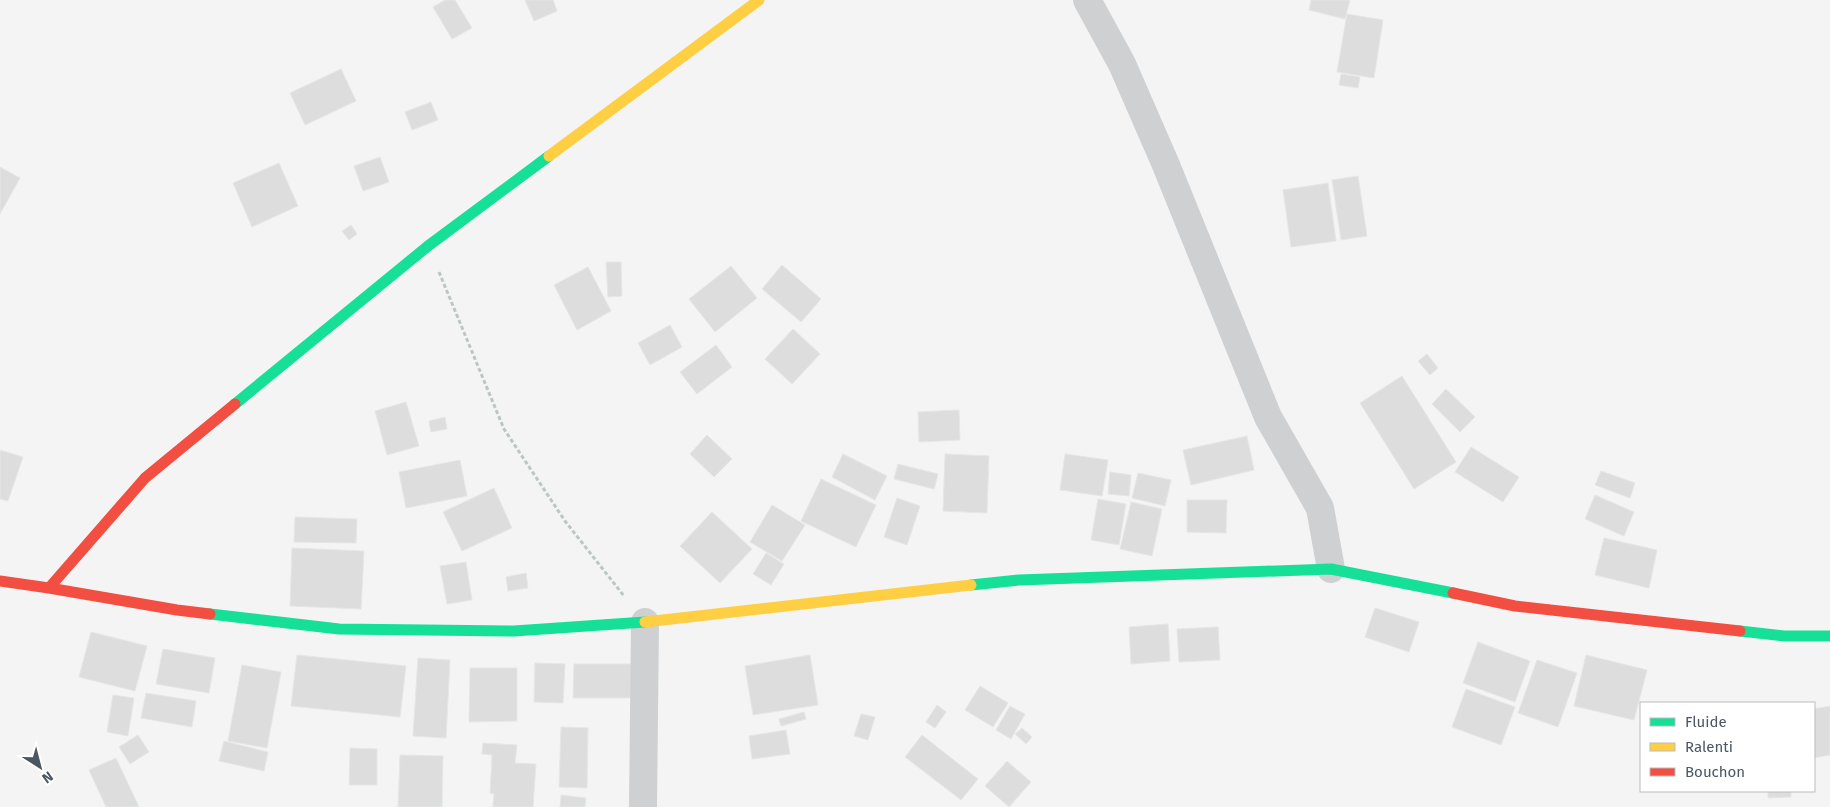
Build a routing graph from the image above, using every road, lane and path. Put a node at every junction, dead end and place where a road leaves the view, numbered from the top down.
1 (759, 0) edge
2 (1088, 0) edge
3 (428, 246) junction
4 (1331, 569) junction
5 (0, 582) edge
6 (49, 588) junction
7 (644, 622) junction
8 (1830, 636) edge
9 (643, 807) edge

1 - 3 street
2 - 4 street
3 - 6 street
3 - 7 path
4 - 7 street
4 - 8 street
5 - 6 street
6 - 7 street
7 - 9 street

